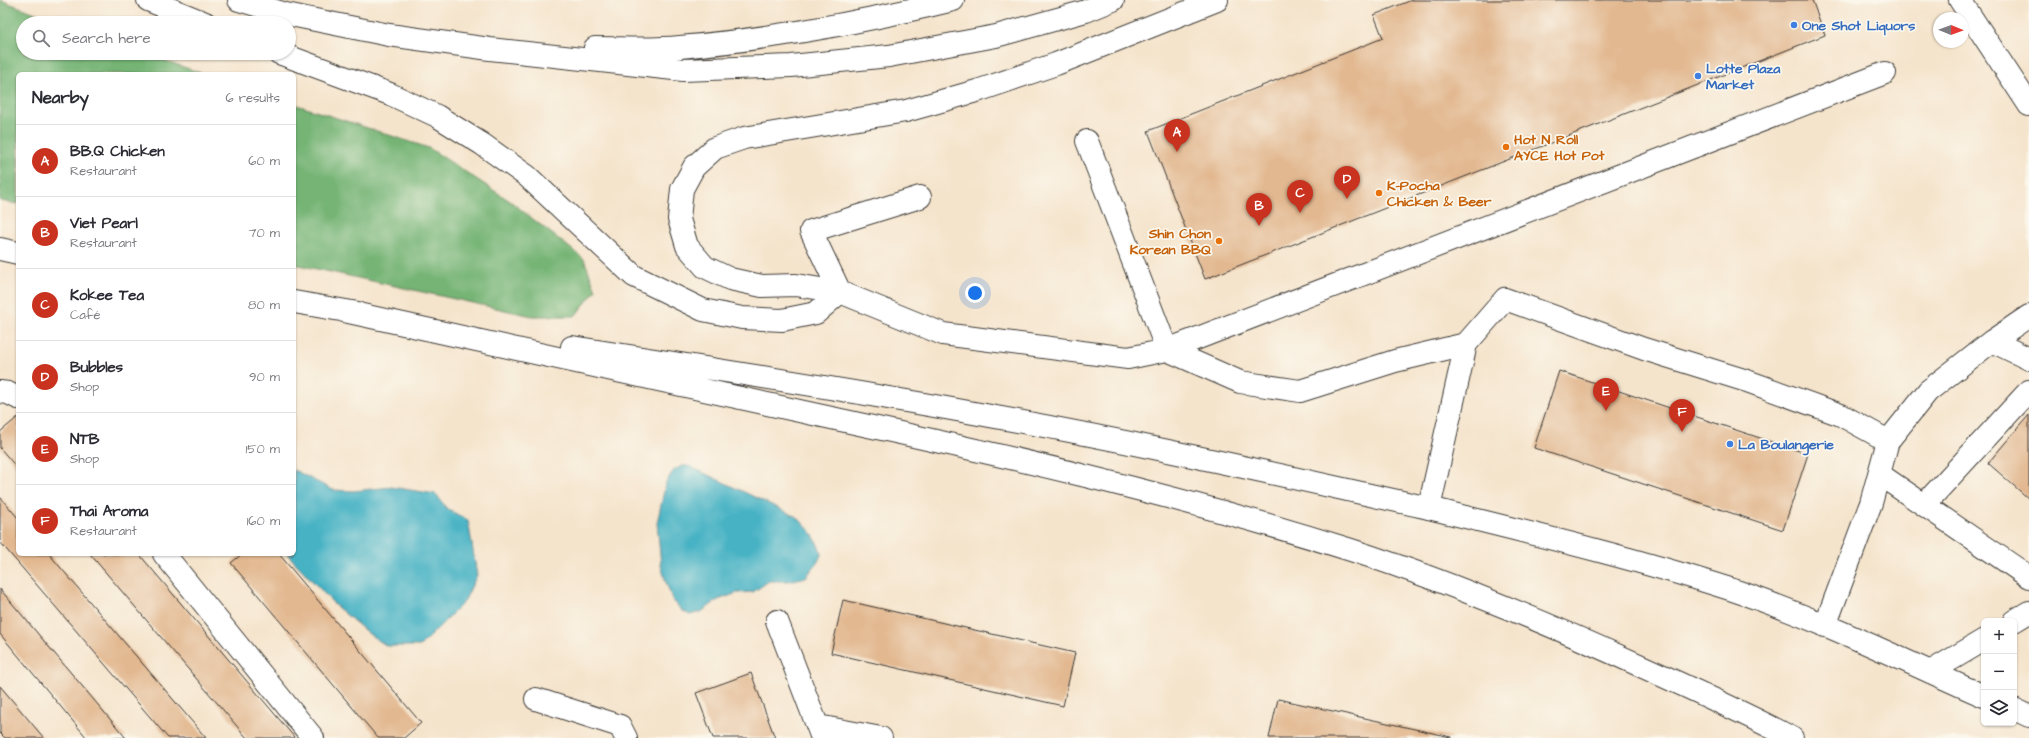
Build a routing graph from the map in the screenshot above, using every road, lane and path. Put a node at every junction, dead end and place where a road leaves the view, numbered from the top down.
1 (148, 0) edge
2 (239, 0) edge
3 (953, 0) edge
4 (1113, 0) edge
5 (1217, 0) edge
6 (1960, 0) edge
7 (188, 16) edge
8 (296, 16) edge
9 (296, 16) edge
10 (490, 49) junction
11 (296, 59) edge
12 (2002, 66) junction
13 (1885, 73) dead end
14 (2029, 96) edge
15 (2029, 105) edge
16 (1087, 140) dead end
17 (920, 197) dead end
18 (0, 249) edge
19 (16, 253) edge
20 (840, 292) junction
21 (296, 302) edge
22 (344, 311) junction
23 (2029, 316) edge
24 (1992, 341) junction
25 (1466, 344) junction
26 (1167, 350) junction
27 (2029, 359) edge
28 (2029, 391) edge
29 (0, 392) edge
30 (16, 397) edge
31 (1888, 440) junction
32 (1879, 474) junction
33 (1924, 505) junction
34 (1429, 508) junction
35 (166, 556) edge
36 (2029, 577) edge
37 (2029, 612) edge
38 (2017, 619) edge
39 (777, 621) dead end
40 (1825, 626) junction
41 (1981, 642) edge
42 (1930, 672) junction
43 (1981, 695) edge
44 (536, 699) dead end
45 (2017, 710) edge
46 (2029, 716) edge
47 (820, 732) edge
48 (313, 738) edge
49 (626, 738) edge
50 (881, 738) edge
51 (1792, 738) edge

1 - 7 main road
2 - 9 main road
3 - 10 main road
4 - 10 main road
5 - 20 main road
6 - 12 main road
8 - 10 main road
11 - 20 main road
12 - 14 main road
12 - 15 main road
13 - 26 main road
16 - 26 main road
17 - 20 main road
18 - 19 main road
20 - 26 main road
21 - 22 main road
22 - 34 main road
22 - 51 main road
23 - 24 main road
24 - 27 main road
24 - 31 main road
25 - 26 main road
25 - 31 main road
25 - 34 main road
28 - 33 main road
29 - 30 main road
31 - 32 main road
32 - 33 main road
32 - 40 main road
33 - 36 main road
34 - 40 main road
35 - 48 main road
37 - 38 main road
39 - 47 main road
40 - 42 main road
41 - 42 main road
42 - 43 main road
44 - 49 main road
45 - 46 main road
47 - 50 main road

